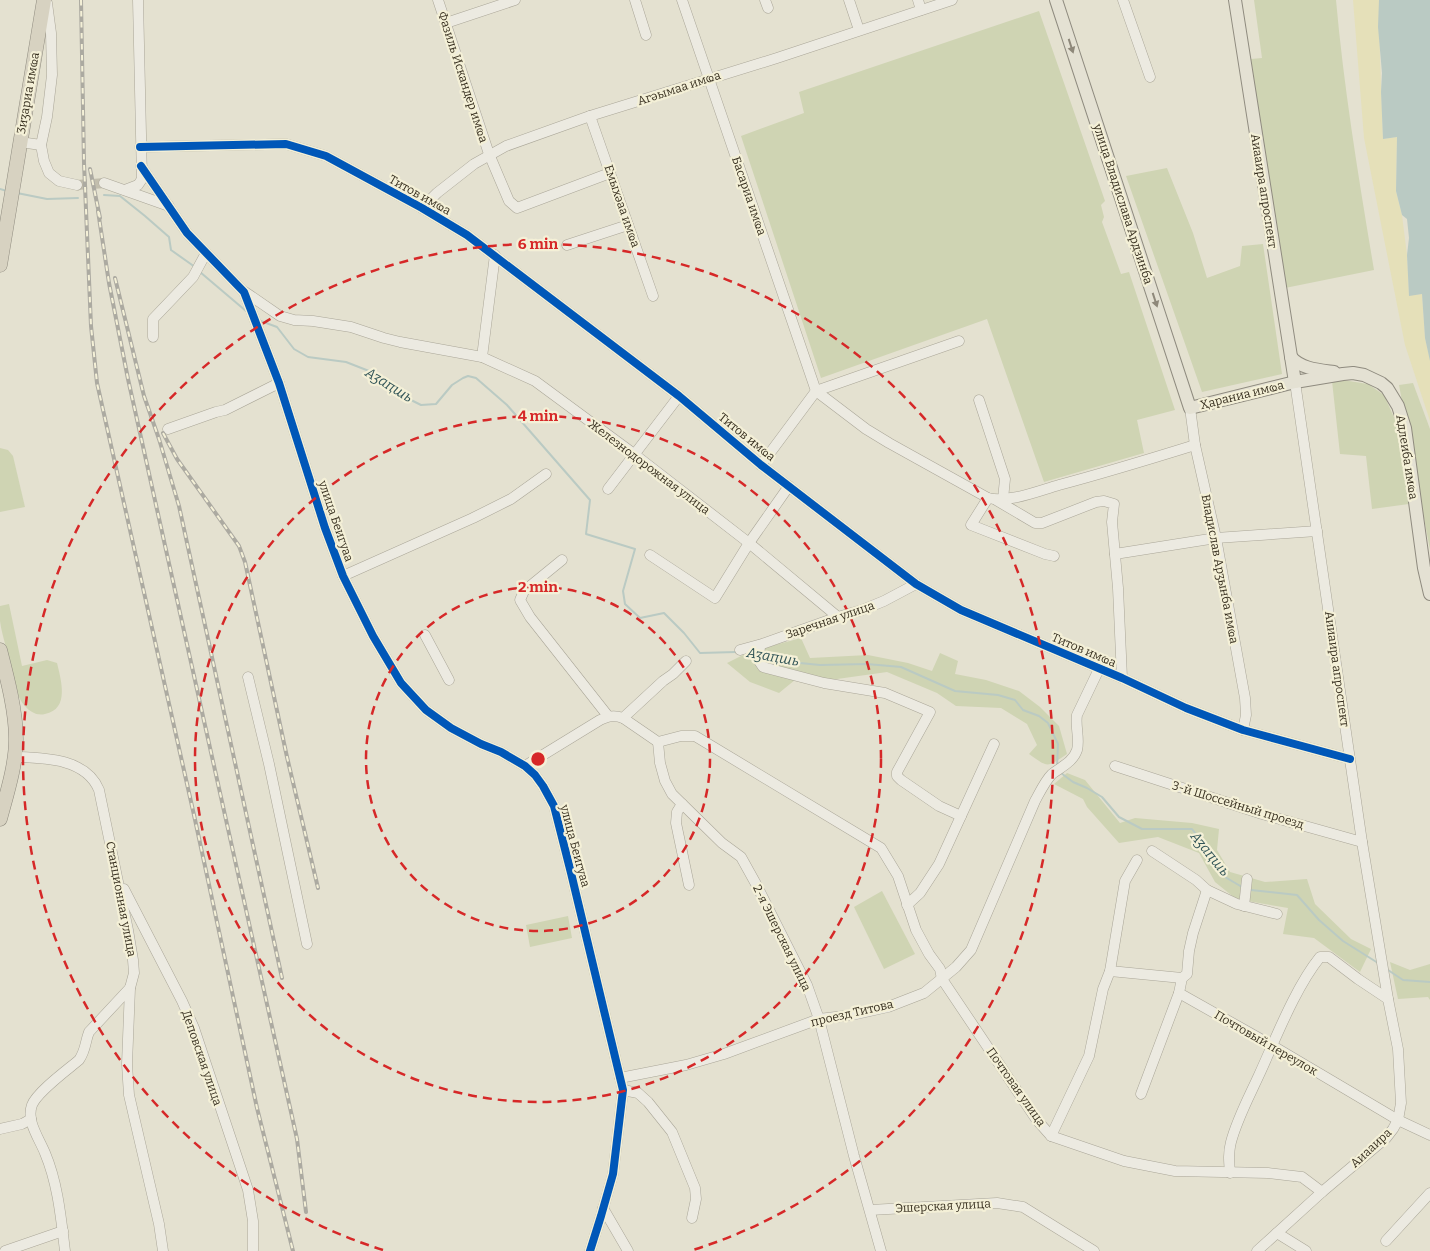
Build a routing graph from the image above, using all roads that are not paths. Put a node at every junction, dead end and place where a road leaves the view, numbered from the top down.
1 (45, 0) edge
2 (138, 0) edge
3 (438, 0) edge
4 (515, 0) edge
5 (635, 0) edge
6 (682, 0) edge
7 (849, 0) edge
8 (952, 0) edge
9 (1056, 0) edge
10 (1123, 0) edge
11 (1235, 0) edge
12 (919, 5) edge
13 (446, 23) junction
14 (859, 30) junction
15 (646, 35) dead end
16 (1150, 77) dead end
17 (709, 79) junction
18 (590, 116) junction
19 (20, 142) junction
20 (41, 145) junction
21 (140, 147) junction
22 (489, 154) junction
23 (141, 166) junction
24 (610, 173) junction
25 (104, 183) tunnel mouth
26 (77, 185) tunnel mouth
27 (125, 190) junction
28 (169, 206) junction
29 (422, 208) junction
30 (628, 225) junction
31 (567, 245) dead end
32 (495, 255) junction
33 (204, 257) junction
34 (0, 265) edge
35 (244, 292) junction
36 (653, 296) dead end
37 (153, 336) dead end
38 (959, 341) dead end
39 (482, 356) junction
40 (1291, 357) junction
41 (1344, 374) junction
42 (1295, 382) junction
43 (279, 383) junction
44 (816, 391) junction
45 (679, 396) junction
46 (979, 400) dead end
47 (1190, 408) junction
48 (168, 429) dead end
49 (1195, 445) junction
50 (634, 454) junction
51 (761, 464) junction
52 (546, 474) dead end
53 (789, 486) junction
54 (608, 489) dead end
55 (996, 499) junction
56 (1317, 531) junction
57 (1216, 538) junction
58 (749, 543) junction
59 (1114, 554) junction
60 (650, 555) dead end
61 (1054, 556) dead end
62 (562, 560) dead end
63 (343, 576) junction
64 (916, 584) junction
65 (1430, 594) edge
66 (838, 617) junction
67 (424, 635) dead end
68 (0, 650) edge
69 (740, 650) dead end
70 (760, 651) junction
71 (686, 660) dead end
72 (1099, 669) junction
73 (3, 676) edge
74 (248, 677) dead end
75 (1122, 678) junction
76 (449, 680) dead end
77 (608, 716) junction
78 (623, 718) junction
79 (1243, 730) junction
80 (658, 742) junction
81 (994, 744) dead end
82 (15, 757) junction
83 (1350, 759) junction
84 (525, 766) junction
85 (1116, 766) dead end
86 (682, 804) junction
87 (961, 816) junction
88 (0, 819) edge
89 (1362, 842) junction
90 (1152, 851) dead end
91 (1137, 860) dead end
92 (118, 878) junction
93 (1247, 879) dead end
94 (689, 885) dead end
95 (1207, 890) junction
96 (908, 904) junction
97 (1244, 906) junction
98 (1277, 914) dead end
99 (307, 944) dead end
100 (1110, 971) junction
101 (1182, 978) junction
102 (1386, 978) joint
103 (942, 979) junction
104 (130, 988) junction
105 (1179, 993) junction
106 (1388, 999) junction
107 (819, 1019) junction
108 (1272, 1046) junction
109 (620, 1078) junction
110 (623, 1090) junction
111 (1141, 1094) dead end
112 (31, 1119) junction
113 (1398, 1120) junction
114 (0, 1129) edge
115 (1430, 1135) edge
116 (1050, 1136) junction
117 (1230, 1173) junction
118 (1322, 1192) junction
119 (1430, 1193) edge
120 (603, 1208) junction
121 (870, 1210) junction
122 (692, 1218) dead end
123 (63, 1232) junction
124 (1277, 1233) junction
125 (1386, 1241) dead end
126 (253, 1250) edge
127 (5, 1251) edge
128 (65, 1251) edge
129 (163, 1251) edge
130 (590, 1251) edge
131 (628, 1251) edge
132 (881, 1251) edge
133 (1094, 1251) edge
134 (1257, 1251) edge
135 (1306, 1251) edge

1 - 19 highway, Ӡиӡариа имҩа
1 - 20 street
2 - 21 street
3 - 13 street, Фазиль Искандер имҩа
4 - 13 street
5 - 15 street
6 - 17 street, Басариа имҩа
7 - 14 street
8 - 12 street, Агәымаа имҩа
9 -> 47 main road, улица Владислава Ардзинба
10 - 16 street
11 - 40 main road, Аиааира апроспект
12 - 14 street, Агәымаа имҩа
13 - 22 street, Фазиль Искандер имҩа
14 - 17 street, Агәымаа имҩа
17 - 18 street, Агәымаа имҩа
17 - 44 street, Басариа имҩа
18 - 22 street, Агәымаа имҩа
18 - 24 street, Емыхәаа имҩа
19 - 20 street
19 - 34 highway, Ӡиӡариа имҩа
20 - 26 street
21 - 23 street
21 - 29 street, Титов имҩа
22 - 24 street, Фазиль Искандер имҩа
22 - 29 street, Агәымаа имҩа
23 - 27 street
23 - 28 street
24 - 30 street, Емыхәаа имҩа
25 - 27 street
27 - 28 street
28 - 33 street
29 - 32 street, Титов имҩа
30 - 31 street
30 - 36 street, Емыхәаа имҩа
32 - 39 street
32 - 45 street, Титов имҩа
33 - 35 street
33 - 37 street
35 - 39 street, Железнодорожная улица
35 - 43 street, улица Беигуаа
38 - 44 street
39 - 50 street, Железнодорожная улица
40 - 41 main road
40 - 42 main road, Аиааира апроспект
41 - 42 main road, Адлеиба имҩа
41 - 65 main road, Адлеиба имҩа
42 - 47 main road, Ҳараниа имҩа
42 - 56 street, Аииаира апроспект
43 - 48 street
43 - 63 street, улица Беигуаа
44 - 51 street
44 - 55 street
45 - 50 street
45 - 51 street, Титов имҩа
46 - 55 street
47 - 49 street, Владислав Арӡынба имҩа
49 - 55 street
49 - 57 street, Владислав Арӡынба имҩа
50 - 54 street
50 - 58 street, Железнодорожная улица
51 - 53 street, Титов имҩа
52 - 63 street
53 - 58 street
53 - 64 street, Титов имҩа
55 - 59 street
55 - 61 street
56 - 57 street
56 - 83 street, Аииаира апроспект
57 - 59 street
57 - 79 street, Владислав Арӡынба имҩа
58 - 60 street
58 - 66 street, Железнодорожная улица
59 - 75 street
62 - 77 street
63 - 84 street, улица Беигуаа
64 - 66 street, Заречная улица
64 - 72 street, Титов имҩа
66 - 70 street, Заречная улица
67 - 76 street
68 - 73 highway
69 - 70 street, Заречная улица
70 - 87 street
71 - 78 street
72 - 75 street, Титов имҩа
72 - 103 street, проезд Титова
73 - 82 highway
74 - 99 street
75 - 79 street, Титов имҩа
77 - 78 street
77 - 84 street
78 - 80 street
79 - 83 street, Титов имҩа
80 - 86 street, 2-я Эшерская улица
80 - 96 street, Почтовая улица
81 - 87 street
82 - 88 highway
82 - 92 street, Станционная улица
83 - 89 street, Аииаира апроспект
84 - 109 street, улица Беигуаа
85 - 89 street, 3-й Шоссейный проезд
86 - 94 street
86 - 107 street, 2-я Эшерская улица
87 - 96 street
89 - 102 street, Аииаира апроспект
90 - 95 street
91 - 100 street
92 - 104 street, Станционная улица
92 - 126 street, Деповская улица
93 - 97 street
95 - 97 street
95 - 101 street
96 - 103 street, Почтовая улица
97 - 98 street
100 - 101 street
100 - 116 street
101 - 105 street
102 - 106 street, Аиааира
103 - 107 street, проезд Титова
103 - 116 street, Почтовая улица
104 - 112 street
104 - 129 street, Станционная улица
105 - 108 street, Почтовый переулок
105 - 111 street
106 - 108 street
106 - 113 street, Аиааира
107 - 109 street, проезд Титова
107 - 121 street, 2-я Эшерская улица
108 - 113 street, Почтовый переулок
108 - 117 street
109 - 110 street, улица Беигуаа
110 - 120 street, улица Беигуаа
110 - 122 street
112 - 114 street
112 - 123 street
113 - 115 street, Почтовый переулок
113 - 118 street, Аиааира
116 - 117 street, Почтовая улица
117 - 118 street, Почтовая улица
118 - 124 street, Аиааира
119 - 125 street
120 - 130 street, улица Беигуаа
120 - 131 street
121 - 132 street, 2-я Эшерская улица
121 - 133 street, Эшерская улица
123 - 127 street
123 - 128 street
124 - 134 street, Аиааира
124 - 135 street

